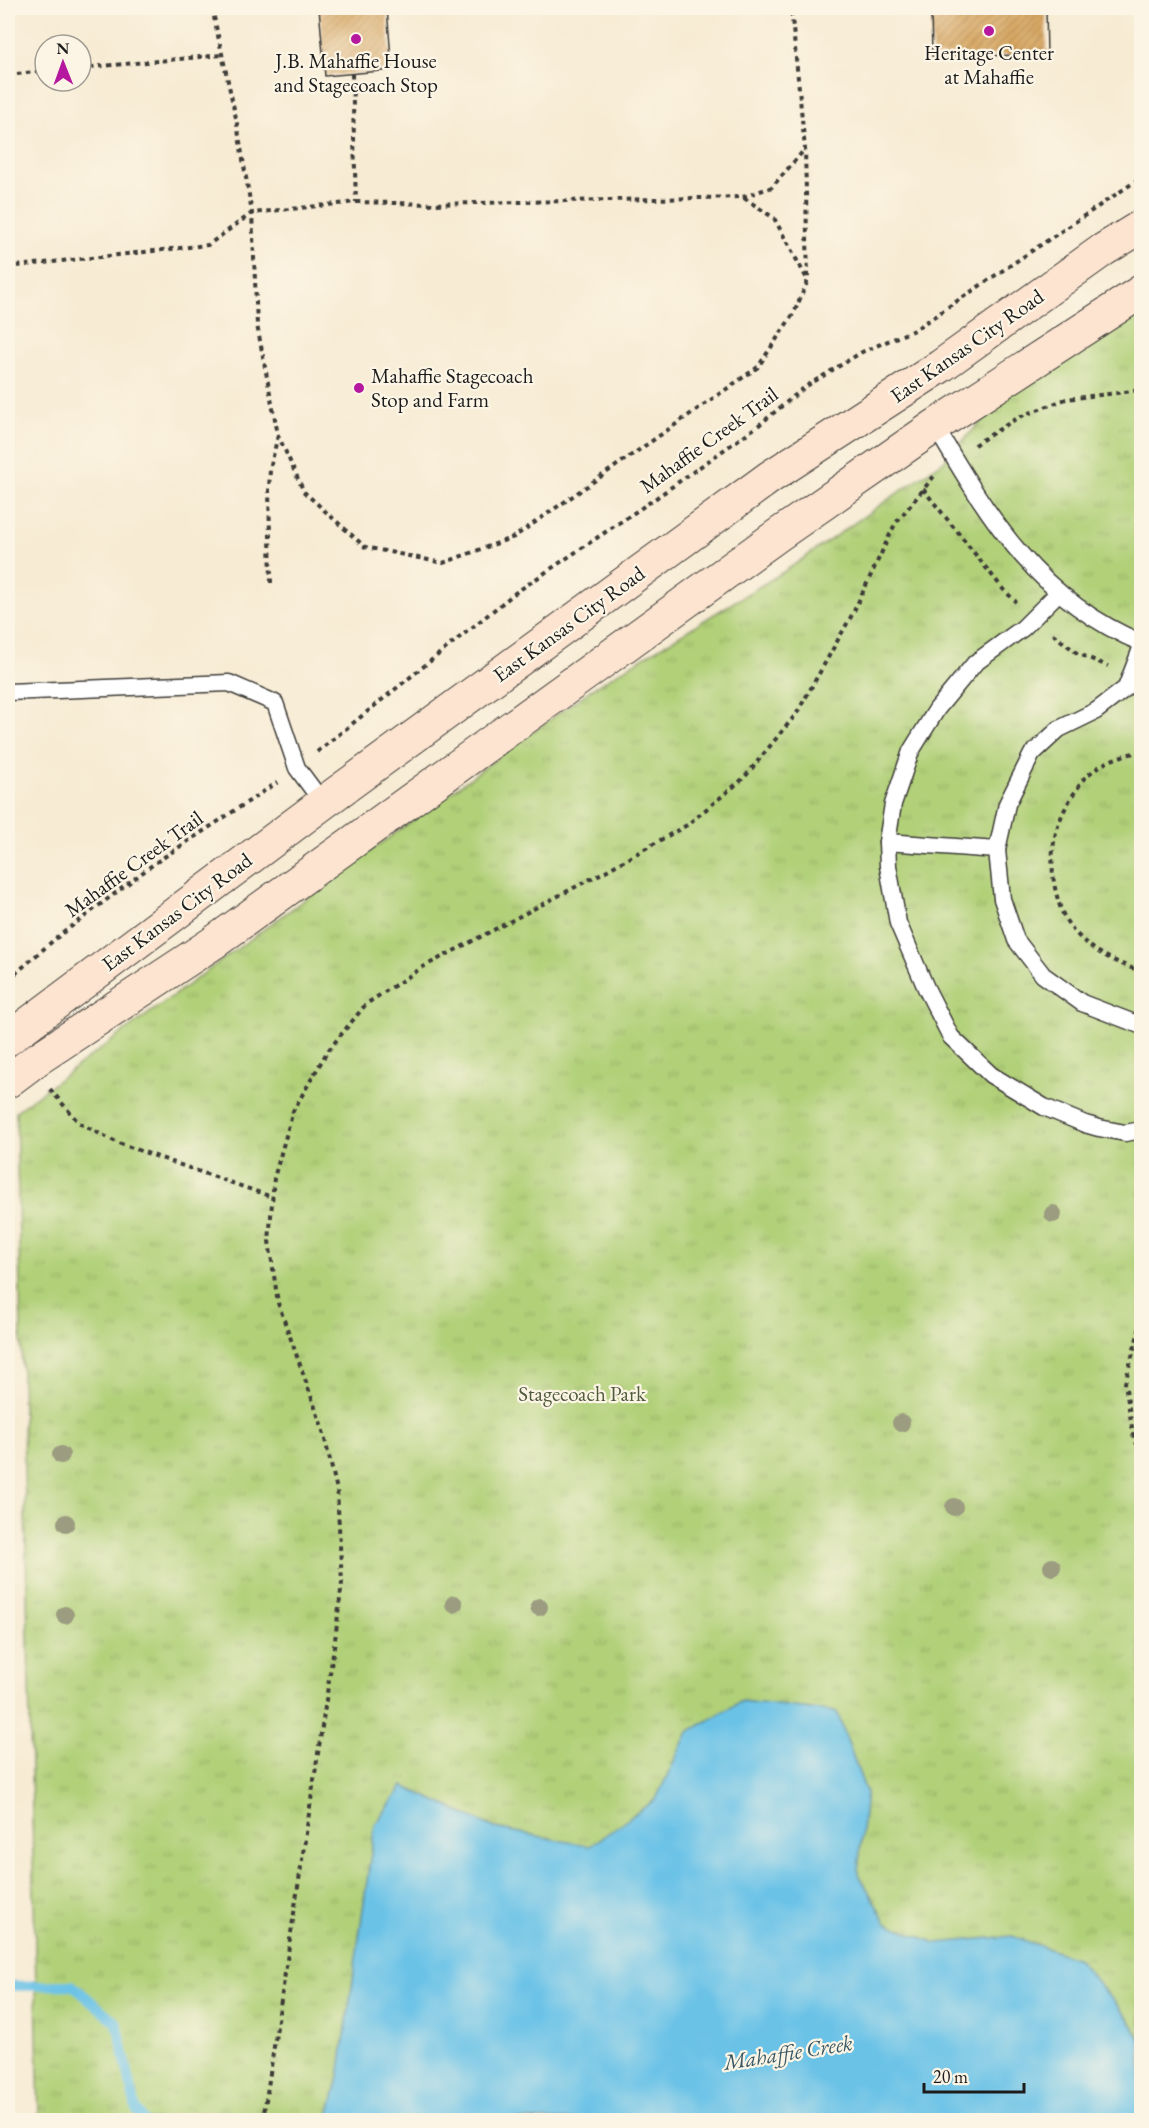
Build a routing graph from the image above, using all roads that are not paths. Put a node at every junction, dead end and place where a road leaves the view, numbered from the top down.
1 (1142, 225) edge
2 (1142, 291) edge
3 (935, 426) junction
4 (1058, 593) junction
5 (1142, 645) edge
6 (8, 692) edge
7 (323, 804) junction
8 (886, 842) junction
9 (997, 850) junction
10 (1142, 1026) edge
11 (20, 1042) edge
12 (8, 1081) edge
13 (1142, 1130) edge

1 - 7 street, East Kansas City Road
2 - 3 street, East Kansas City Road
3 - 4 lane
3 - 11 street, East Kansas City Road
4 - 5 lane
4 - 8 lane
5 - 9 lane
6 - 7 lane
7 - 11 street, East Kansas City Road
8 - 9 lane
8 - 13 lane
9 - 10 lane
11 - 12 street, East Kansas City Road

